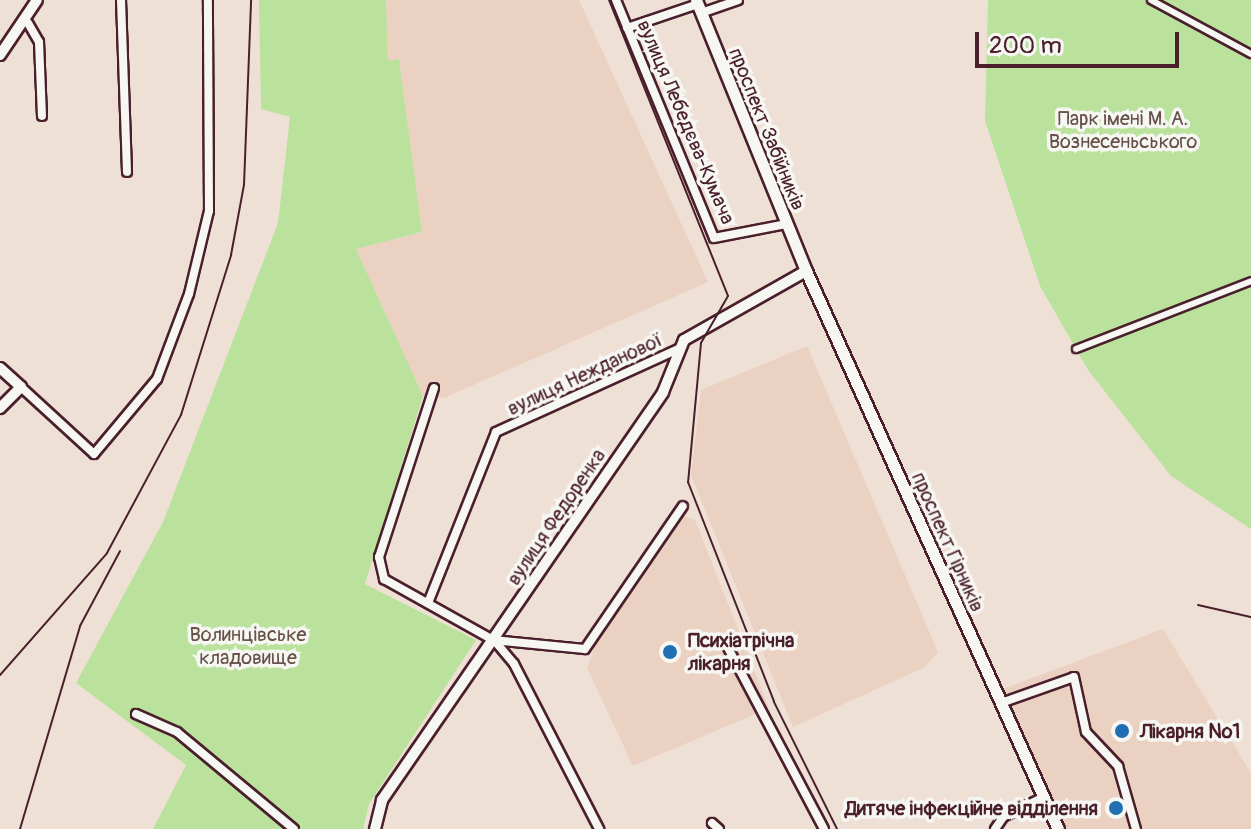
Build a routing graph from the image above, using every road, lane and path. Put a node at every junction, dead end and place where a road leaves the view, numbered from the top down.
1 (37, 0) edge
2 (121, 0) edge
3 (208, 0) edge
4 (616, 0) edge
5 (738, 0) edge
6 (1151, 0) edge
7 (698, 6) edge
8 (28, 23) junction
9 (627, 28) junction
10 (1251, 54) edge
11 (0, 55) edge
12 (42, 116) dead end
13 (127, 172) dead end
14 (786, 224) junction
15 (806, 271) junction
16 (1251, 282) edge
17 (680, 348) junction
18 (1076, 349) dead end
19 (0, 368) edge
20 (21, 387) junction
21 (434, 388) dead end
22 (0, 408) edge
23 (683, 506) dead end
24 (428, 603) junction
25 (493, 640) junction
26 (726, 644) dead end
27 (1001, 703) junction
28 (136, 714) dead end
29 (1044, 797) junction
30 (294, 829) edge
31 (375, 829) edge
32 (599, 829) edge
33 (824, 829) edge
34 (995, 829) edge
35 (1058, 829) edge
36 (1136, 829) edge

1 - 8 street
2 - 13 street
3 - 20 street
4 - 9 street, вулиця Лебедєва-Кумача
5 - 7 street
6 - 10 street
7 - 9 street
7 - 14 main road, проспект Забійників
8 - 11 street
8 - 12 street
9 - 14 street, вулиця Лебедєва-Кумача
14 - 15 main road, проспект Забійників
15 - 17 street
15 - 27 main road, проспект Гірників
16 - 18 street
17 - 24 street, вулиця Нежданової
17 - 25 street, вулиця Федоренка
19 - 20 street
20 - 22 street
21 - 24 street
23 - 25 street
24 - 25 street
25 - 31 street, вулиця Федоренка
25 - 32 street
26 - 33 street
27 - 29 main road, проспект Гірників
27 - 36 street
28 - 30 street
29 - 34 street
29 - 35 main road, проспект Гірників

